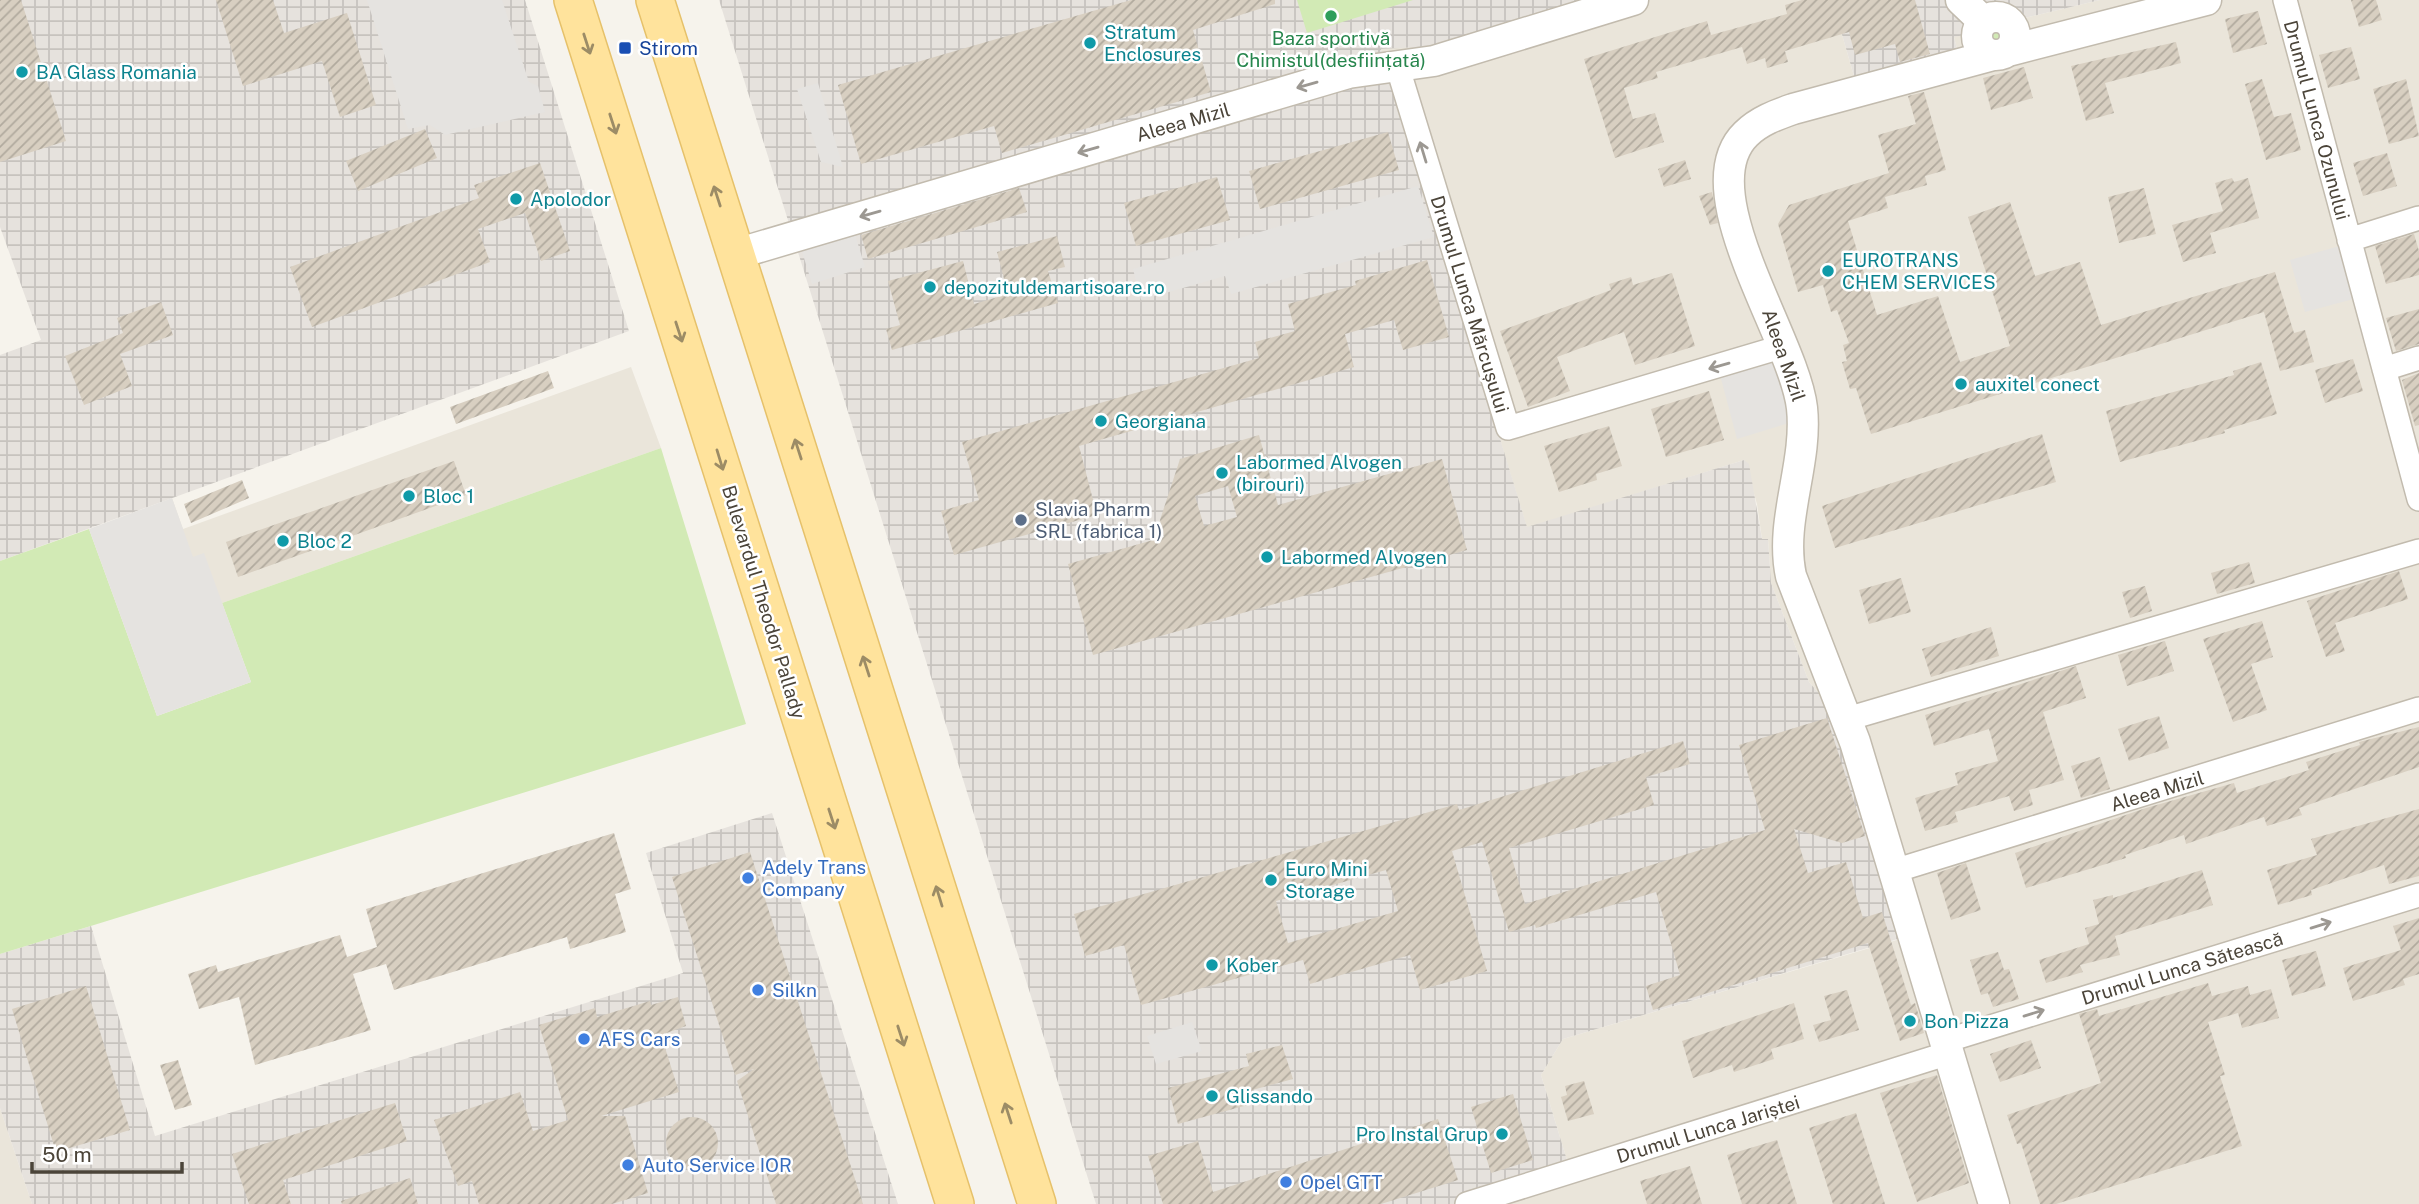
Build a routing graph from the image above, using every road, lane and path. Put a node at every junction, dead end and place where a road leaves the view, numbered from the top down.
1 (573, 0) edge
2 (656, 0) edge
3 (1633, 0) edge
4 (1961, 0) edge
5 (2206, 0) edge
6 (2285, 0) edge
7 (1999, 37) junction
8 (1397, 65) junction
9 (2419, 218) edge
10 (2349, 240) junction
11 (736, 254) junction
12 (1784, 346) junction
13 (2419, 358) edge
14 (2384, 369) junction
15 (2419, 499) edge
16 (2419, 551) edge
17 (2419, 709) edge
18 (1847, 719) junction
19 (1894, 871) junction
20 (2419, 895) edge
21 (1947, 1047) junction
22 (1032, 1203) edge
23 (955, 1204) edge
24 (1467, 1204) edge
25 (1994, 1204) edge

1 -> 23 main road, Bulevardul Theodor Pallady
11 -> 2 main road
3 - 8 street, Aleea Mizil
4 - 7 street
5 - 7 street, Aleea Mizil
6 - 10 street, Drumul Lunca Ozunului
7 - 12 street, Aleea Mizil
8 -> 11 street, Aleea Mizil
12 -> 8 street, Drumul Lunca Mărcușului
9 - 10 street, Drumul Lunca Ozunului
10 - 14 street, Drumul Lunca Ozunului
22 -> 11 main road
12 - 18 street, Aleea Mizil
13 - 14 street
14 - 15 street, Drumul Lunca Ozunului
16 - 18 street
17 - 19 street, Aleea Mizil
18 - 19 street, Aleea Mizil
19 - 21 street, Aleea Mizil
21 -> 20 street, Drumul Lunca Sătească
21 - 24 street, Drumul Lunca Jariștei
21 - 25 street, Aleea Mizil

